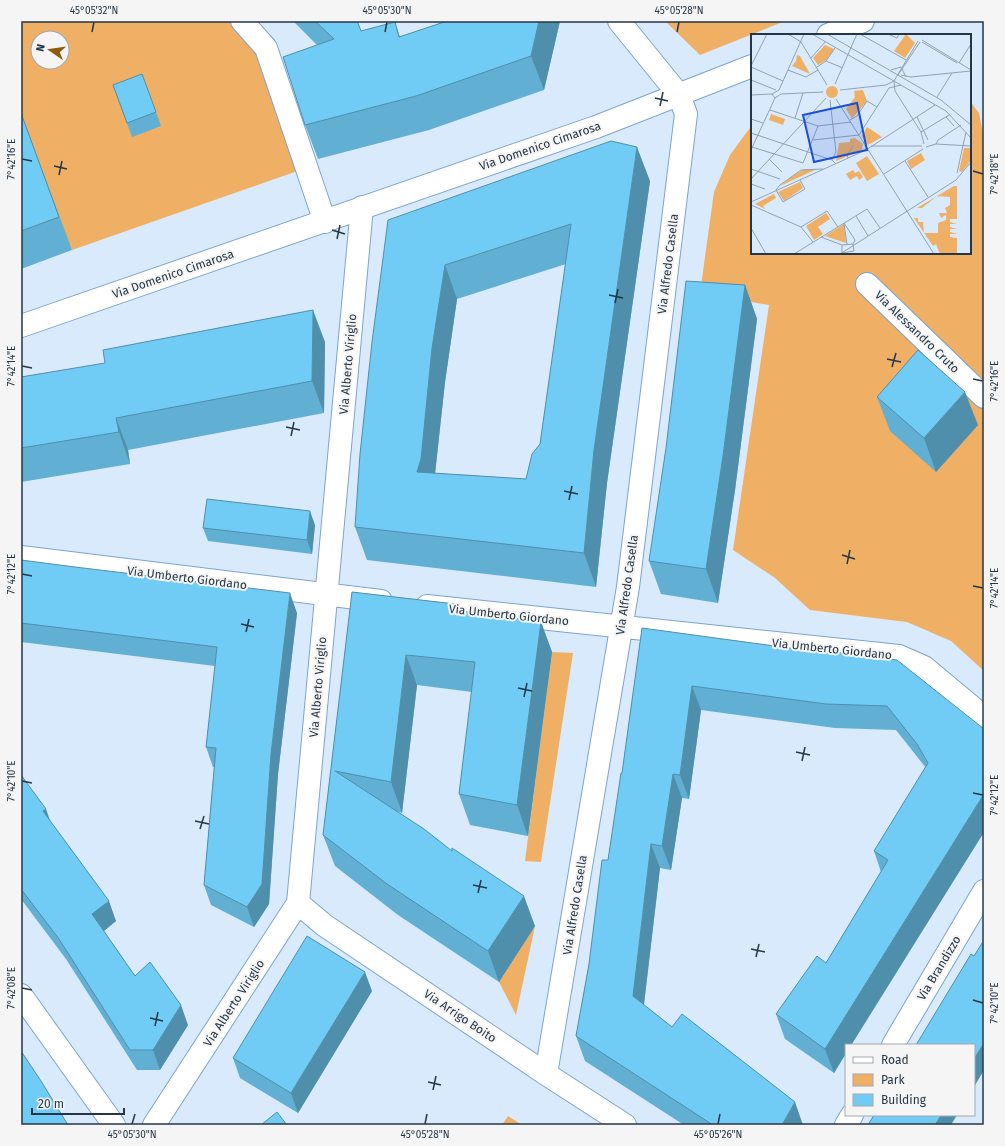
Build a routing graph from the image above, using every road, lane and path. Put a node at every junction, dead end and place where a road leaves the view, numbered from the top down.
1 (242, 21) edge
2 (620, 21) edge
3 (863, 21) edge
4 (830, 34) edge
5 (751, 66) edge
6 (679, 95) junction
7 (362, 207) junction
8 (325, 222) junction
9 (867, 284) dead end
10 (21, 326) edge
11 (984, 397) edge
12 (21, 556) edge
13 (326, 595) junction
14 (621, 627) junction
15 (984, 717) edge
16 (984, 891) edge
17 (298, 904) junction
18 (21, 995) edge
19 (894, 1044) edge
20 (546, 1074) junction
21 (851, 1116) edge
22 (114, 1125) edge
23 (154, 1125) edge
24 (625, 1125) edge
25 (846, 1125) edge

1 - 8 street
2 - 6 street
3 - 4 street
5 - 6 street, Via Domenico Cimarosa
6 - 7 street, Via Domenico Cimarosa
6 - 14 street, Via Alfredo Casella
7 - 8 street, Via Domenico Cimarosa
7 - 13 street, Via Alberto Viriglio
8 - 10 street, Via Domenico Cimarosa
9 - 11 street, Via Alessandro Cruto
12 - 13 street, Via Umberto Giordano
13 - 14 street, Via Umberto Giordano
13 - 17 street, Via Alberto Viriglio
14 - 15 street, Via Umberto Giordano
14 - 20 street, Via Alfredo Casella
16 - 19 street, Via Brandizzo
17 - 20 street, Via Arrigo Boito
17 - 23 street, Via Alberto Viriglio
18 - 22 street
20 - 24 street, Via Arrigo Boito
21 - 25 street

